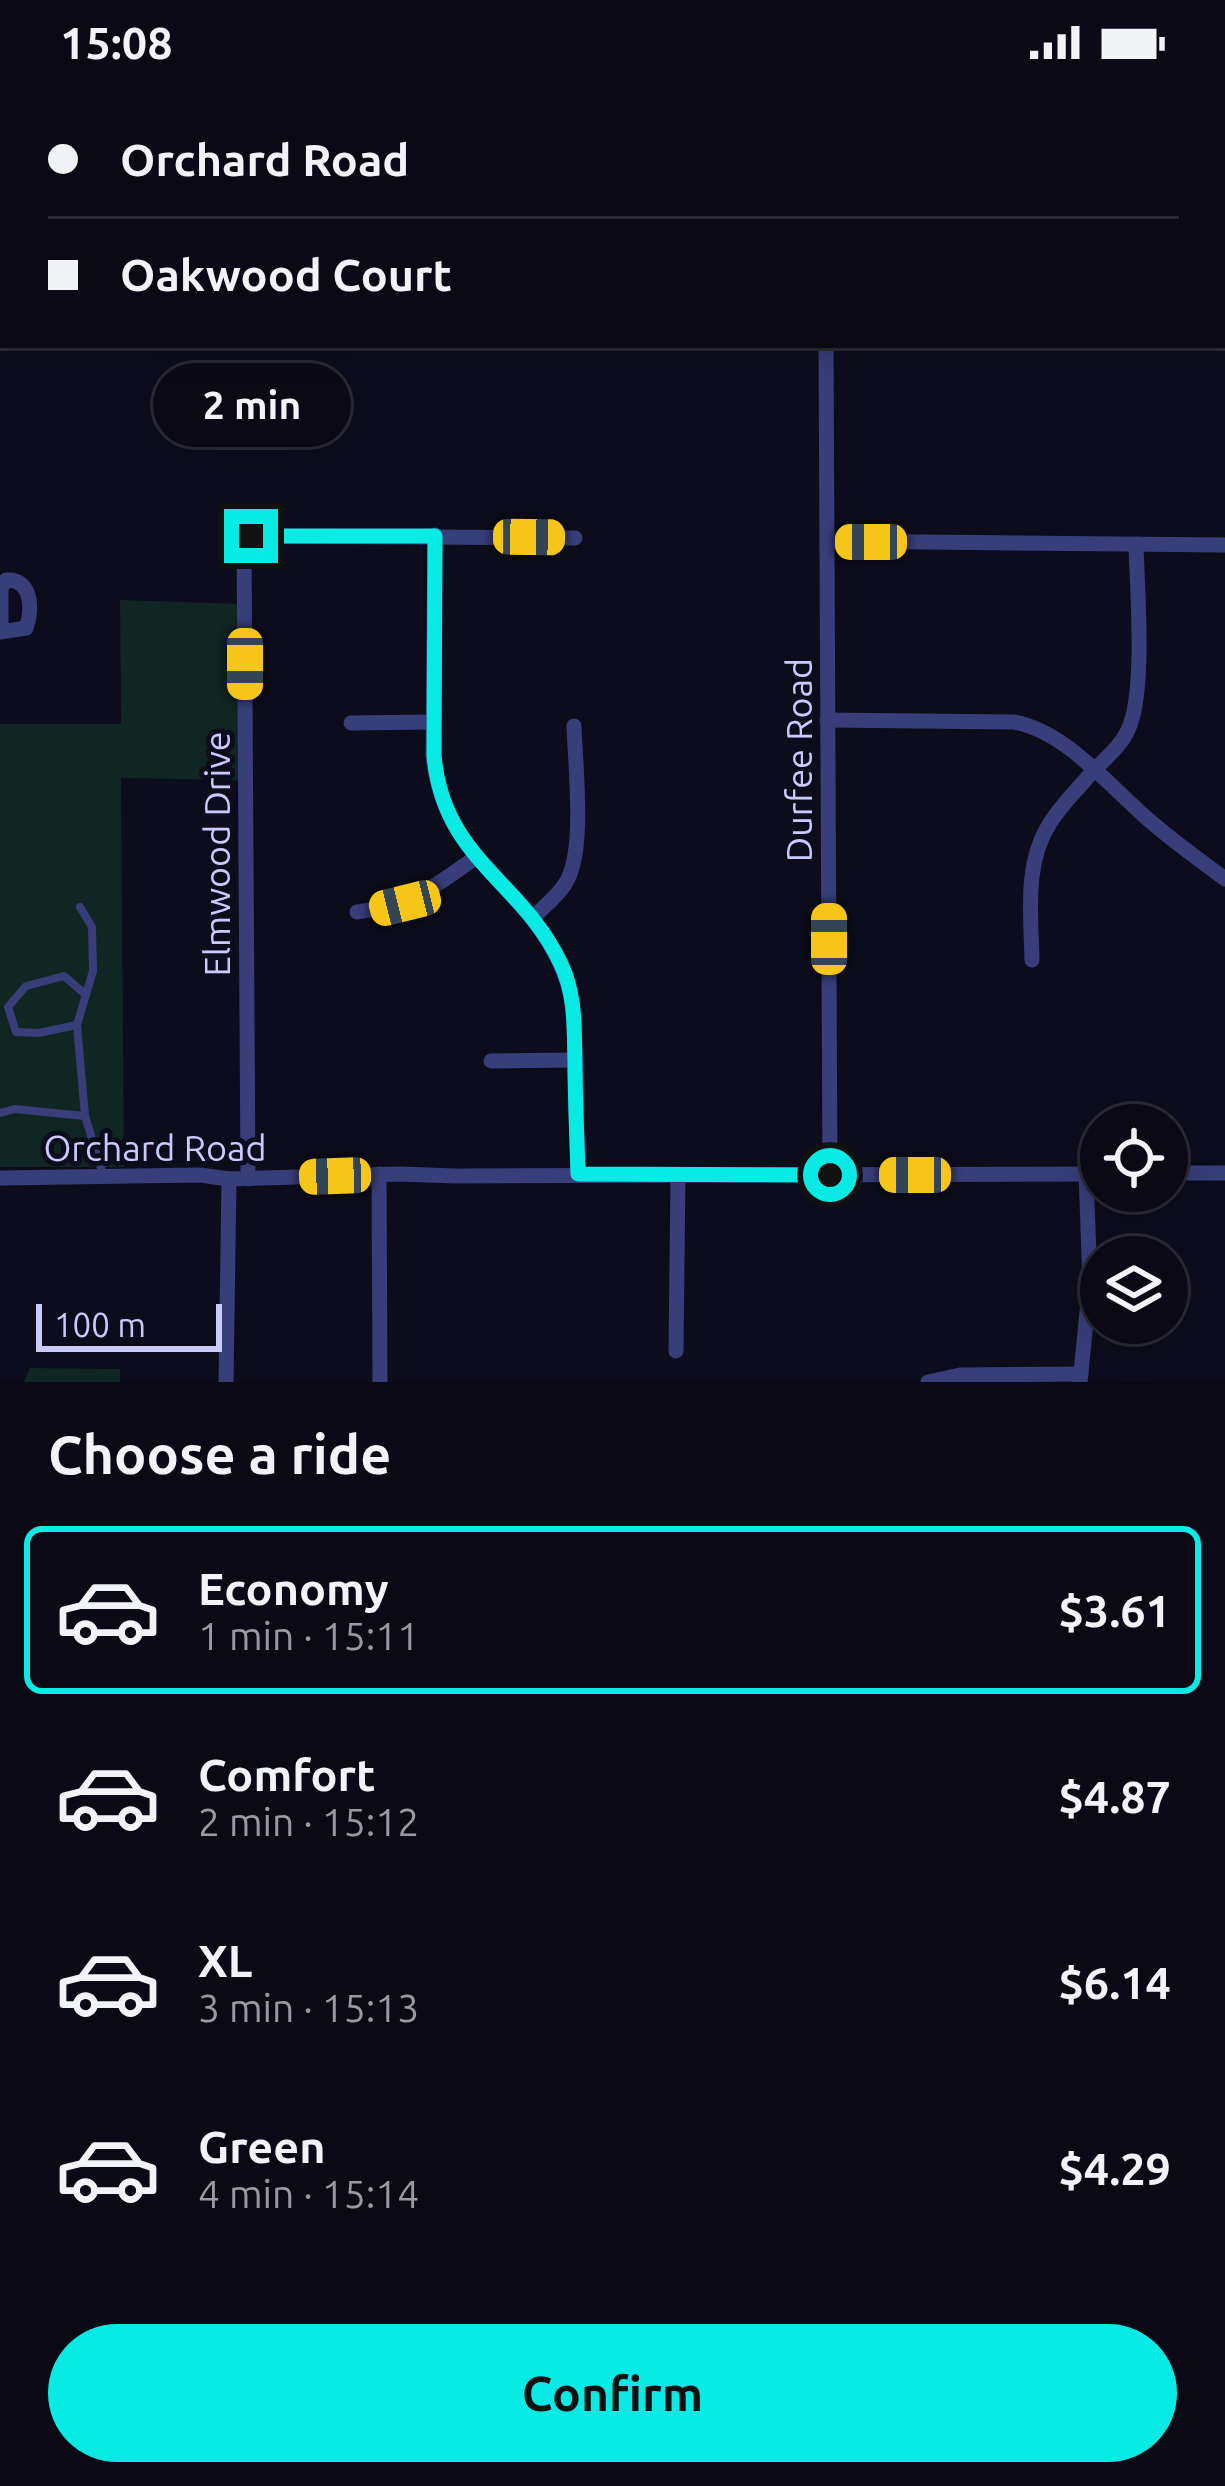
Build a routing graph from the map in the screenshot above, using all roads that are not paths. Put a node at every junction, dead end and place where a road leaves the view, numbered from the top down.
1 (826, 348) edge
2 (435, 536) junction
3 (575, 538) dead end
4 (826, 541) junction
5 (1136, 544) junction
6 (1225, 544) edge
7 (1, 632) edge
8 (827, 720) junction
9 (434, 722) junction
10 (351, 723) dead end
11 (574, 726) dead end
12 (1094, 769) junction
13 (476, 857) junction
14 (1225, 879) edge
15 (80, 908) dead end
16 (357, 912) dead end
17 (533, 918) junction
18 (1032, 960) dead end
19 (86, 995) junction
20 (77, 1025) junction
21 (574, 1060) junction
22 (491, 1061) dead end
23 (0, 1113) edge
24 (85, 1116) junction
25 (1188, 1173) edge
26 (1225, 1173) edge
27 (379, 1174) junction
28 (578, 1174) junction
29 (1080, 1174) edge
30 (104, 1175) junction
31 (678, 1175) junction
32 (830, 1175) junction
33 (0, 1178) edge
34 (229, 1179) junction
35 (248, 1179) junction
36 (1093, 1212) edge
37 (676, 1351) dead end
38 (1080, 1378) edge
39 (226, 1382) edge
40 (380, 1382) edge
41 (928, 1382) edge

1 - 4 street, Durfee Road
2 - 3 street
2 - 9 street
2 - 35 street, Elmwood Drive
4 - 5 street
4 - 8 street, Durfee Road
5 - 6 street
5 - 12 street
7 - 7 street
8 - 12 street
8 - 32 street, Durfee Road
9 - 10 street
9 - 13 street
11 - 17 street
12 - 14 street
12 - 18 street
13 - 16 street
13 - 17 street
15 - 19 lane
17 - 21 street
19 - 20 lane
19 - 20 lane
20 - 24 lane
21 - 22 street
21 - 28 street
23 - 24 lane
24 - 30 lane
25 - 26 street
27 - 28 street, Orchard Road
27 - 35 street, Orchard Road
27 - 40 street
28 - 31 street, Orchard Road
29 - 32 street, Orchard Road
30 - 33 street, Orchard Road
30 - 34 street, Orchard Road
31 - 32 street, Orchard Road
31 - 37 street
34 - 35 street, Orchard Road
34 - 39 street
36 - 38 street
38 - 41 street

